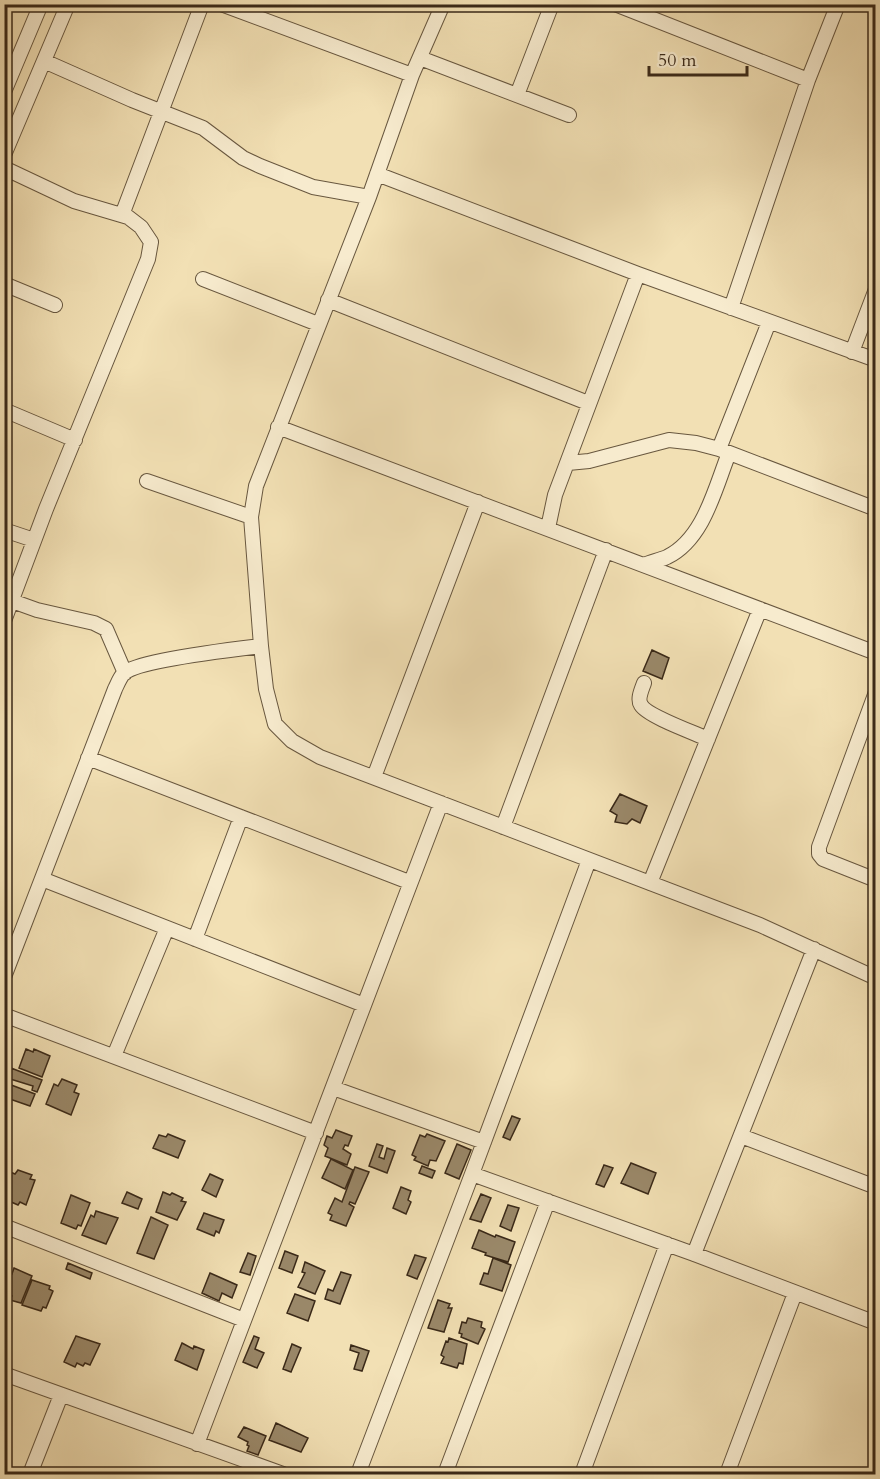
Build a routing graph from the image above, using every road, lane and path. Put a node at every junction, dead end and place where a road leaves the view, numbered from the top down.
1 (202, 4) edge
2 (221, 4) edge
3 (443, 4) edge
4 (552, 4) edge
5 (615, 4) edge
6 (838, 4) edge
7 (39, 5) edge
8 (237, 7) edge
9 (66, 9) edge
10 (420, 58) junction
11 (44, 61) junction
12 (412, 75) junction
13 (808, 80) junction
14 (4, 92) edge
15 (517, 95) junction
16 (160, 111) junction
17 (568, 115) dead end
18 (4, 155) edge
19 (4, 168) edge
20 (377, 174) junction
21 (369, 197) junction
22 (122, 215) junction
23 (638, 274) junction
24 (203, 279) dead end
25 (4, 284) edge
26 (876, 289) edge
27 (328, 300) junction
28 (55, 305) dead end
29 (732, 308) junction
30 (769, 322) junction
31 (318, 324) junction
32 (852, 352) junction
33 (876, 360) edge
34 (588, 404) junction
35 (4, 410) edge
36 (278, 426) junction
37 (75, 440) junction
38 (724, 451) junction
39 (568, 463) junction
40 (147, 481) dead end
41 (478, 502) junction
42 (876, 509) edge
43 (250, 517) junction
44 (548, 528) junction
45 (4, 530) edge
46 (34, 540) junction
47 (606, 550) junction
48 (644, 565) junction
49 (12, 601) junction
50 (760, 609) junction
51 (4, 621) edge
52 (261, 646) junction
53 (876, 653) edge
54 (124, 673) junction
55 (644, 682) dead end
56 (876, 692) edge
57 (708, 739) junction
58 (88, 758) junction
59 (374, 777) junction
60 (441, 804) junction
61 (242, 817) junction
62 (503, 827) junction
63 (589, 860) junction
64 (42, 879) junction
65 (876, 880) edge
66 (409, 882) junction
67 (650, 884) junction
68 (167, 928) junction
69 (195, 939) junction
70 (814, 949) junction
71 (4, 977) edge
72 (876, 978) edge
73 (364, 1005) junction
74 (4, 1015) edge
75 (114, 1056) junction
76 (333, 1088) junction
77 (316, 1133) junction
78 (741, 1136) junction
79 (484, 1142) junction
80 (472, 1174) junction
81 (876, 1187) edge
82 (548, 1201) junction
83 (4, 1226) edge
84 (667, 1244) junction
85 (694, 1254) junction
86 (795, 1293) junction
87 (244, 1320) junction
88 (876, 1323) edge
89 (4, 1374) edge
90 (61, 1395) junction
91 (197, 1444) junction
92 (277, 1473) edge
93 (30, 1474) edge
94 (358, 1474) edge
95 (445, 1474) edge
96 (582, 1474) edge
97 (727, 1474) edge

1 - 16 street
2 - 8 street
3 - 10 street
4 - 15 street
5 - 13 street
6 - 13 street
7 - 9 street
7 - 14 street
8 - 12 street
9 - 11 street
10 - 12 street
10 - 15 street
11 - 16 street
11 - 18 street
12 - 20 street
13 - 29 street
15 - 17 street
16 - 21 street
16 - 22 street
19 - 22 street
20 - 21 street
20 - 23 street
21 - 27 street
22 - 37 street
23 - 29 street
23 - 34 street
24 - 31 street
25 - 28 street
26 - 32 street
27 - 31 street
27 - 34 street
29 - 30 street
30 - 32 street
30 - 38 street
31 - 36 street
32 - 33 street
34 - 39 street
35 - 37 street
36 - 41 street
36 - 43 street
37 - 46 street
38 - 39 street
38 - 42 street
38 - 48 street
39 - 44 street
40 - 43 street
41 - 44 street
41 - 59 street
43 - 52 street
44 - 47 street
45 - 46 street
46 - 49 street
47 - 48 street
47 - 62 street
48 - 50 street
49 - 51 street
49 - 54 street
50 - 53 street
50 - 57 street
52 - 54 street
52 - 59 street
54 - 58 street
55 - 57 street
56 - 65 street
57 - 67 street
58 - 61 street
58 - 64 street
59 - 60 street
60 - 62 street
60 - 66 street
61 - 66 street
61 - 69 street
62 - 63 street
63 - 67 street
63 - 79 street
64 - 68 street
64 - 71 street
66 - 73 street
67 - 70 street
68 - 69 street
68 - 75 street
69 - 73 street
70 - 72 street
70 - 78 street
73 - 76 street
74 - 75 street
75 - 77 street
76 - 77 street
76 - 79 street
77 - 87 street
78 - 81 street
78 - 85 street
79 - 80 street
80 - 82 street
80 - 94 street
82 - 84 street
82 - 95 street
83 - 87 street
84 - 85 street
84 - 96 street
85 - 86 street
86 - 88 street
86 - 97 street
87 - 91 street
89 - 90 street
90 - 91 street
90 - 93 street
91 - 92 street

